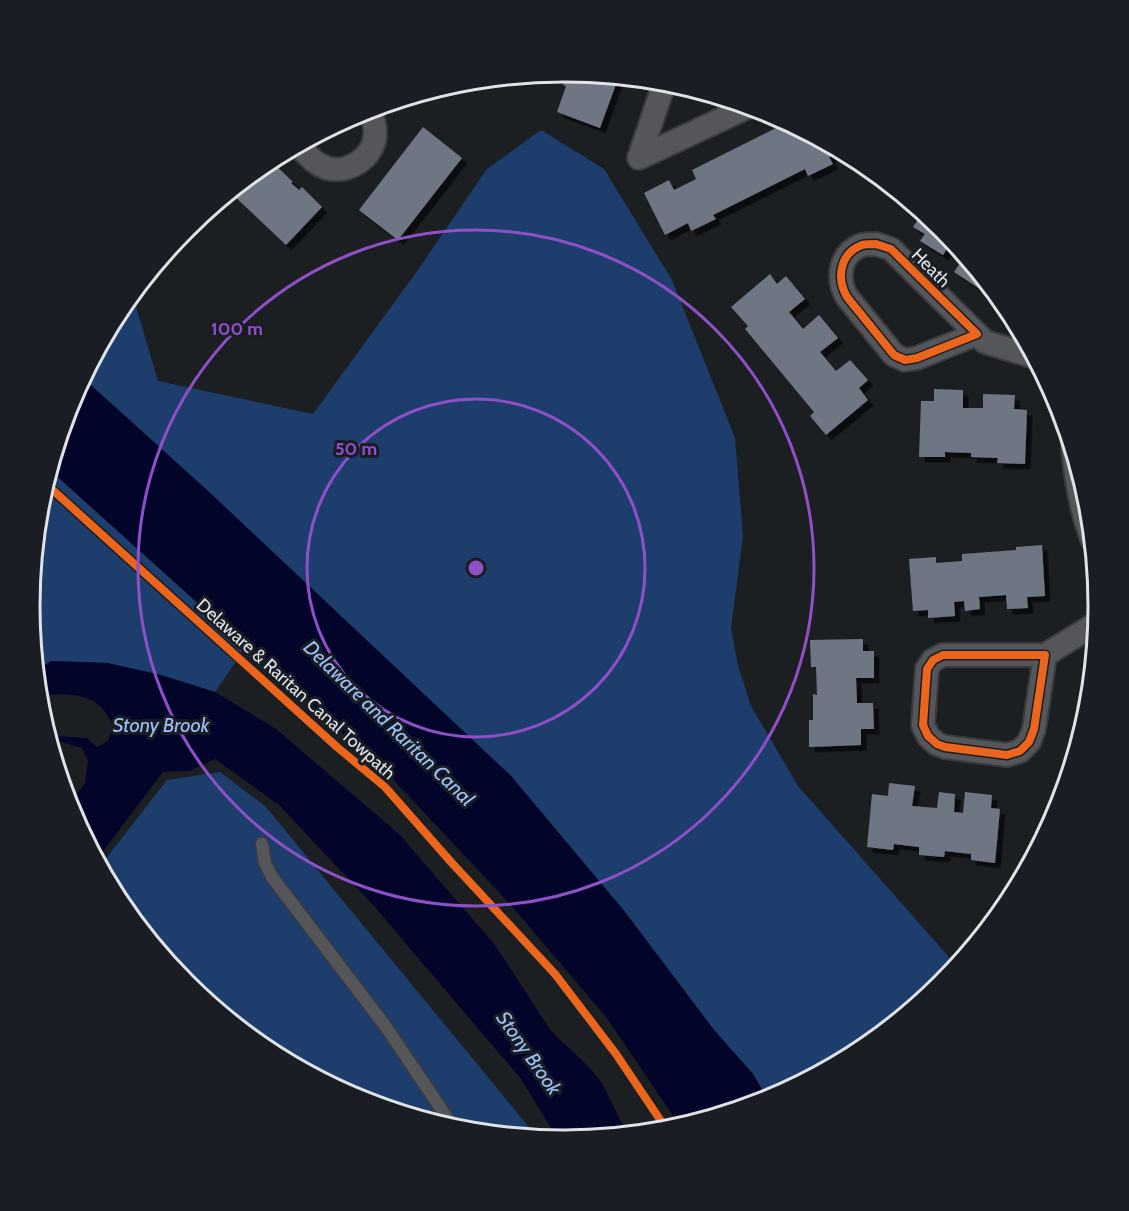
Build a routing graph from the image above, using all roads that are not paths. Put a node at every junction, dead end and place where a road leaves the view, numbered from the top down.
1 (662, 91) edge
2 (739, 111) edge
3 (372, 118) edge
4 (304, 151) edge
5 (977, 334) junction
6 (1023, 353) edge
7 (1087, 628) edge
8 (1045, 655) junction
9 (262, 844) dead end
10 (446, 1116) edge

1 - 2 street
3 - 4 street
5 - 5 street, Heath
5 - 6 street, Heath
7 - 8 street
8 - 8 street
9 - 10 lane

